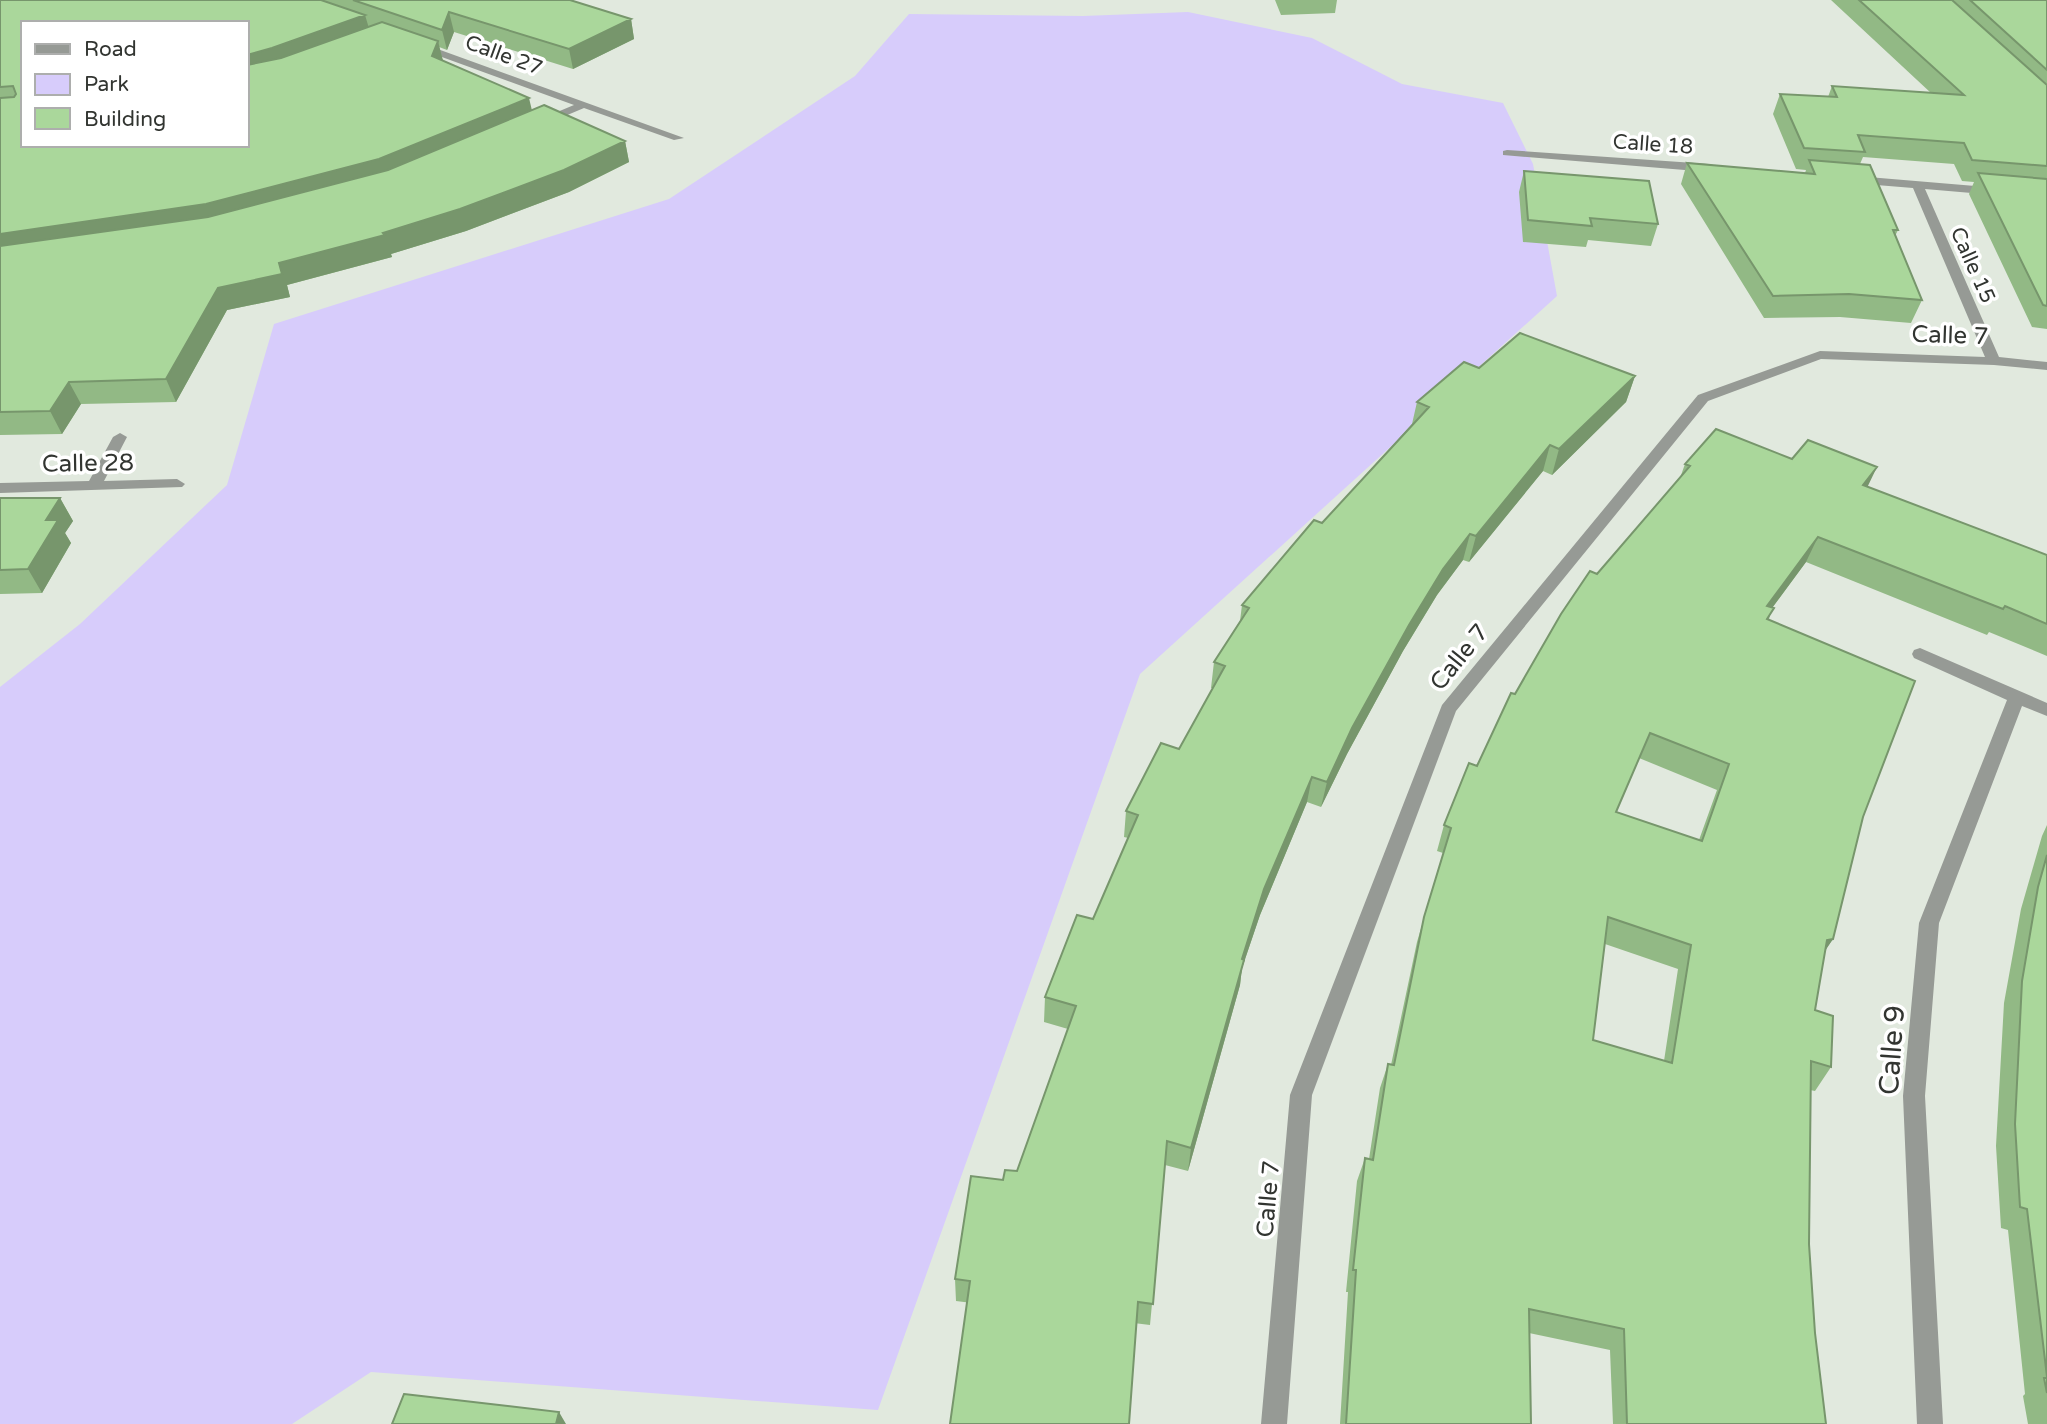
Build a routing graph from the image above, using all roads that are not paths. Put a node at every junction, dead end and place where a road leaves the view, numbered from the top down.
1 (415, 44) edge
2 (585, 104) junction
3 (524, 130) edge
4 (678, 138) dead end
5 (1507, 153) dead end
6 (1587, 159) junction
7 (1724, 169) edge
8 (1590, 172) dead end
9 (1848, 179) edge
10 (1917, 184) junction
11 (2008, 191) edge
12 (1994, 361) junction
13 (2047, 366) edge
14 (120, 437) dead end
15 (177, 484) dead end
16 (94, 486) junction
17 (0, 488) edge
18 (1920, 654) dead end
19 (2017, 697) junction
20 (2047, 710) edge
21 (1274, 1424) edge
22 (1930, 1424) edge

1 - 2 street, Calle 27
2 - 3 street
2 - 4 street, Calle 27
5 - 6 street, Calle 18
6 - 7 street, Calle 18
6 - 8 street
9 - 10 street
10 - 11 street
10 - 12 street, Calle 15
12 - 13 street, Calle 7
12 - 21 street, Calle 7
14 - 16 street
15 - 16 street, Calle 28
16 - 17 street, Calle 28
18 - 19 street
19 - 20 street
19 - 22 street, Calle 9

